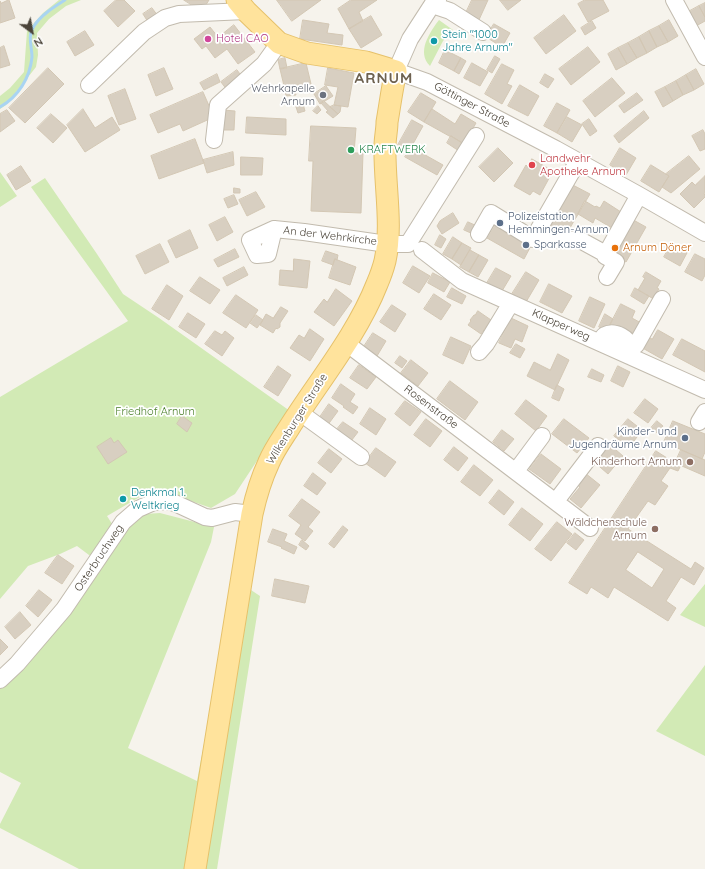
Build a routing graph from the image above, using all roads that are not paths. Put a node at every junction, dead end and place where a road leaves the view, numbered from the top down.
1 (674, 0) edge
2 (435, 3) edge
3 (241, 6) edge
4 (482, 32) dead end
5 (279, 43) junction
6 (705, 57) edge
7 (396, 71) junction
8 (89, 85) dead end
9 (476, 136) dead end
10 (214, 140) dead end
11 (578, 161) junction
12 (639, 195) junction
13 (274, 229) dead end
14 (537, 232) junction
15 (705, 233) edge
16 (480, 234) dead end
17 (387, 244) junction
18 (422, 250) dead end
19 (602, 252) dead end
20 (607, 277) dead end
21 (662, 299) dead end
22 (511, 303) junction
23 (346, 343) junction
24 (479, 352) dead end
25 (630, 352) junction
26 (705, 390) edge
27 (298, 413) junction
28 (542, 436) dead end
29 (598, 446) dead end
30 (361, 457) dead end
31 (516, 471) junction
32 (556, 501) junction
33 (252, 514) junction
34 (590, 528) dead end
35 (0, 680) edge
36 (195, 869) edge

1 - 6 street
2 - 4 street
2 - 7 street
3 - 5 main road, Göttinger Straße
3 - 8 street
5 - 7 main road, Göttinger Straße
5 - 10 street
7 - 11 street, Göttinger Straße
7 - 17 main road, Wilkenburger Straße
9 - 17 street
11 - 12 street, Göttinger Straße
11 - 14 street
12 - 15 street, Göttinger Straße
12 - 20 street
13 - 17 street, An der Wehrkirche
14 - 16 street
14 - 19 street
17 - 23 main road, Wilkenburger Straße
18 - 22 street, Klapperweg
21 - 25 street
22 - 24 street
22 - 25 street, Klapperweg
23 - 27 main road, Wilkenburger Straße
23 - 31 street, Rosenstraße
25 - 26 street, Klapperweg
27 - 30 street
27 - 33 main road, Wilkenburger Straße
28 - 31 street
29 - 32 street
31 - 32 street, Rosenstraße
32 - 34 street, Rosenstraße
33 - 35 street, Osterbruchweg
33 - 36 main road, Wilkenburger Straße

